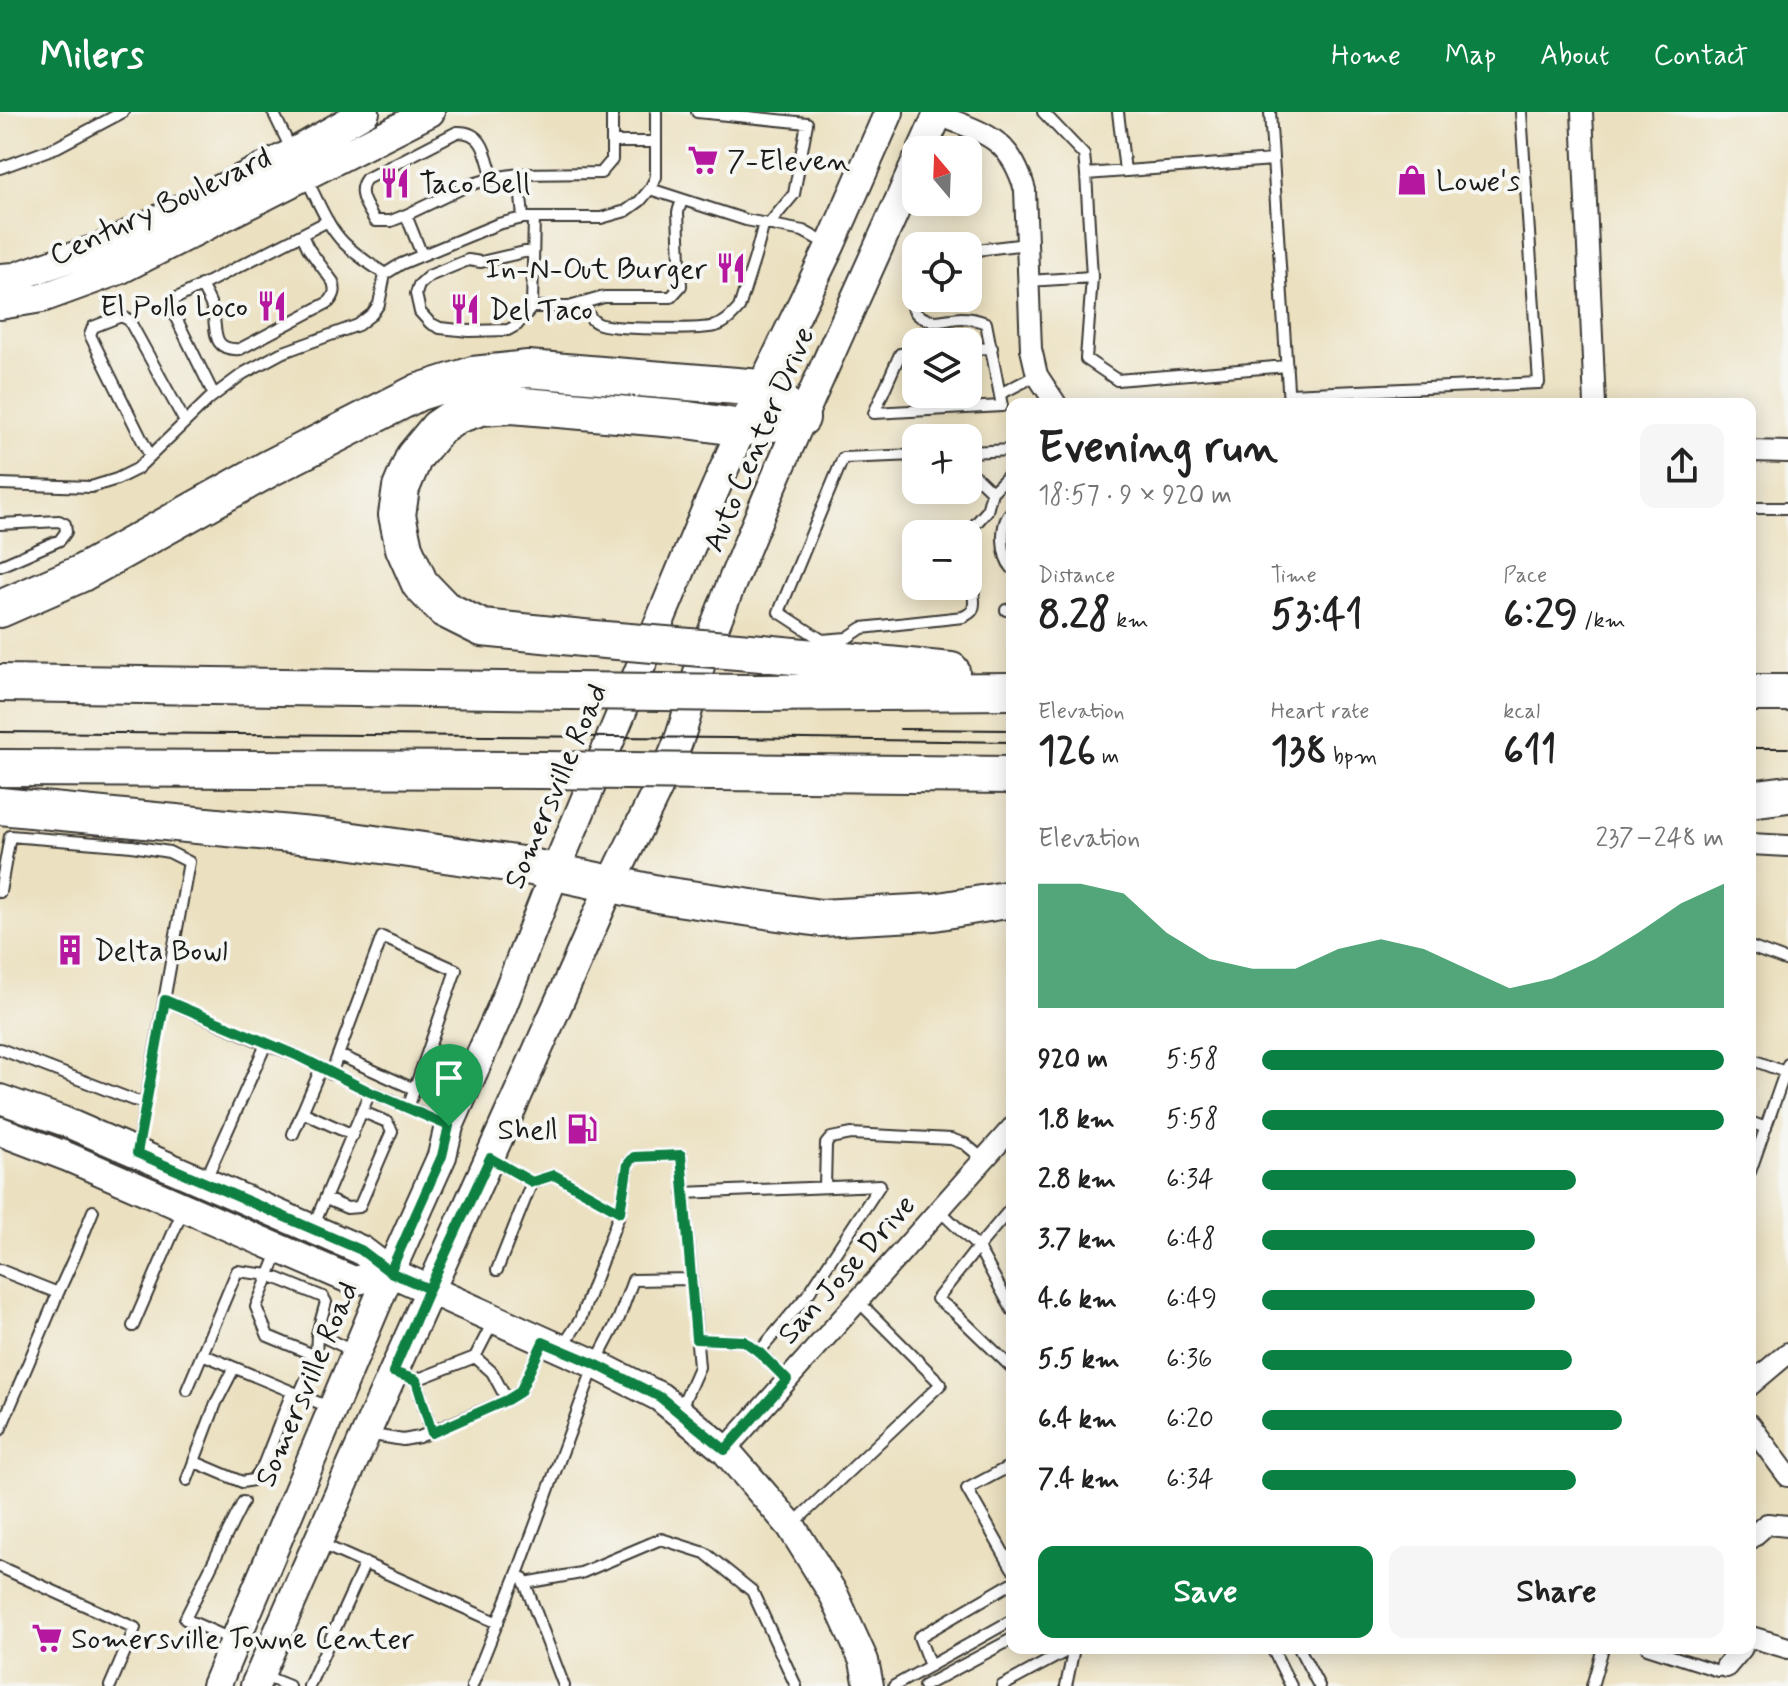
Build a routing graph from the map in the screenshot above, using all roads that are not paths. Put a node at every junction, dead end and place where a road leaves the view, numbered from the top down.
1 (123, 112) edge
2 (273, 112) edge
3 (365, 112) edge
4 (430, 112) edge
5 (612, 112) edge
6 (656, 112) edge
7 (697, 112) edge
8 (889, 112) edge
9 (1043, 112) edge
10 (1118, 112) edge
11 (1270, 112) edge
12 (1521, 112) edge
13 (1582, 112) edge
14 (932, 113) edge
15 (926, 136) edge
16 (612, 142) junction
17 (656, 142) junction
18 (1273, 160) junction
19 (299, 164) junction
20 (0, 168) edge
21 (1125, 171) junction
22 (519, 174) junction
23 (1086, 174) junction
24 (493, 178) junction
25 (650, 189) junction
26 (902, 195) edge
27 (682, 200) junction
28 (406, 215) junction
29 (528, 218) junction
30 (328, 221) junction
31 (766, 224) junction
32 (302, 235) junction
33 (1027, 244) junction
34 (830, 246) junction
35 (982, 249) edge
36 (533, 250) junction
37 (422, 255) junction
38 (385, 274) junction
39 (1092, 277) junction
40 (0, 278) edge
41 (1028, 281) junction
42 (201, 285) junction
43 (585, 303) junction
44 (0, 305) edge
45 (532, 307) junction
46 (916, 312) edge
47 (982, 348) edge
48 (992, 348) junction
49 (902, 354) edge
50 (1287, 366) junction
51 (1037, 375) junction
52 (761, 388) junction
53 (1000, 394) junction
54 (214, 395) junction
55 (1052, 398) edge
56 (1289, 398) edge
57 (1305, 398) edge
58 (1595, 398) edge
59 (982, 407) edge
60 (965, 408) edge
61 (801, 418) junction
62 (185, 422) junction
63 (742, 428) junction
64 (1006, 450) edge
65 (982, 451) edge
66 (1756, 451) edge
67 (1788, 452) edge
68 (150, 456) junction
69 (902, 456) edge
70 (1006, 478) edge
71 (982, 482) edge
72 (0, 484) edge
73 (992, 492) junction
74 (1756, 508) edge
75 (1788, 508) edge
76 (1006, 518) edge
77 (0, 524) edge
78 (1006, 558) edge
79 (0, 566) edge
80 (0, 609) edge
81 (643, 665) joint
82 (1006, 675) edge
83 (0, 683) edge
84 (1006, 691) edge
85 (1756, 693) edge
86 (1788, 693) edge
87 (0, 768) edge
88 (1006, 775) edge
89 (1756, 790) edge
90 (1788, 792) edge
91 (1756, 798) edge
92 (0, 806) edge
93 (1756, 844) edge
94 (1788, 846) edge
95 (555, 872) junction
96 (612, 883) junction
97 (0, 892) edge
98 (1006, 900) edge
99 (1756, 949) edge
100 (1788, 961) edge
101 (165, 1000) junction
102 (266, 1044) junction
103 (0, 1049) edge
104 (339, 1055) junction
105 (1756, 1060) edge
106 (321, 1068) junction
107 (1787, 1068) edge
108 (331, 1074) junction
109 (414, 1089) junction
110 (370, 1092) junction
111 (0, 1099) edge
112 (146, 1103) junction
113 (408, 1108) junction
114 (302, 1112) junction
115 (363, 1112) junction
116 (1756, 1124) edge
117 (449, 1126) junction
118 (1766, 1128) junction
119 (0, 1131) edge
120 (293, 1134) dead end
121 (1006, 1134) edge
122 (353, 1135) junction
123 (126, 1148) junction
124 (1756, 1156) edge
125 (490, 1158) junction
126 (983, 1159) junction
127 (104, 1172) junction
128 (204, 1182) junction
129 (532, 1182) junction
130 (825, 1187) junction
131 (683, 1193) junction
132 (326, 1199) junction
133 (184, 1207) junction
134 (938, 1209) junction
135 (93, 1211) dead end
136 (620, 1212) junction
137 (1006, 1214) edge
138 (312, 1229) junction
139 (978, 1247) junction
140 (280, 1248) junction
141 (0, 1270) edge
142 (497, 1270) dead end
143 (390, 1272) junction
144 (269, 1275) junction
145 (691, 1279) junction
146 (429, 1289) junction
147 (58, 1293) junction
148 (1006, 1299) edge
149 (858, 1301) junction
150 (495, 1319) junction
151 (133, 1326) dead end
152 (317, 1334) junction
153 (696, 1339) junction
154 (552, 1346) junction
155 (356, 1352) junction
156 (759, 1352) junction
157 (1788, 1353) edge
158 (202, 1354) junction
159 (316, 1356) junction
160 (475, 1357) junction
161 (1006, 1362) edge
162 (595, 1364) junction
163 (234, 1368) junction
164 (404, 1376) junction
165 (787, 1380) junction
166 (1756, 1380) edge
167 (187, 1390) dead end
168 (296, 1393) junction
169 (507, 1400) junction
170 (332, 1409) junction
171 (680, 1412) junction
172 (0, 1430) edge
173 (432, 1433) junction
174 (1756, 1433) edge
175 (365, 1434) junction
176 (725, 1450) junction
177 (195, 1462) junction
178 (1006, 1468) edge
179 (1788, 1476) edge
180 (187, 1480) dead end
181 (243, 1502) dead end
182 (791, 1526) junction
183 (1788, 1526) edge
184 (1756, 1534) edge
185 (317, 1542) junction
186 (1006, 1557) edge
187 (365, 1563) junction
188 (0, 1567) edge
189 (519, 1569) junction
190 (525, 1583) junction
191 (1006, 1586) edge
192 (498, 1623) junction
193 (1006, 1623) edge
194 (1756, 1638) edge
195 (235, 1640) junction
196 (1006, 1642) edge
197 (1788, 1648) edge
198 (1062, 1654) edge
199 (1072, 1654) edge
200 (1275, 1654) edge
201 (1302, 1654) edge
202 (1601, 1654) edge
203 (1666, 1654) edge
204 (1737, 1654) edge
205 (930, 1666) junction
206 (1726, 1667) joint
207 (258, 1680) edge
208 (110, 1686) edge
209 (216, 1686) edge
210 (289, 1686) edge
211 (309, 1686) edge
212 (472, 1686) edge
213 (564, 1686) edge
214 (796, 1686) edge
215 (869, 1686) edge
216 (894, 1686) edge
217 (924, 1686) edge
218 (1002, 1686) edge
219 (1066, 1686) edge
220 (1291, 1686) edge
221 (1319, 1686) edge
222 (1592, 1686) edge

1 - 20 lane
2 - 19 lane
3 - 19 main road, Century Boulevard
4 - 19 main road, Century Boulevard
5 - 16 lane
6 - 17 lane
7 - 31 lane
8 - 34 main road, Auto Center Drive
9 - 23 lane
10 - 21 lane
11 - 18 lane
12 - 57 lane
13 - 58 street
14 - 15 main road
14 - 33 street
16 - 17 lane
16 - 22 lane
17 - 25 lane
18 - 21 lane
18 - 50 lane
19 - 30 lane
19 - 40 main road, Century Boulevard
19 - 44 main road, Century Boulevard
21 - 23 lane
22 - 24 lane
22 - 29 lane
23 - 39 lane
24 - 28 lane
24 - 28 lane
25 - 27 lane
25 - 29 lane
26 - 61 main road, Auto Center Drive
27 - 31 lane
27 - 43 lane
28 - 37 lane
29 - 36 lane
29 - 37 lane
30 - 32 lane
30 - 38 lane
31 - 34 lane
31 - 43 lane
32 - 42 lane
32 - 42 lane
33 - 35 lane
33 - 41 street
34 - 52 main road, Auto Center Drive
36 - 45 lane
36 - 45 lane
37 - 38 lane
38 - 54 lane
39 - 41 lane
39 - 50 lane
41 - 51 street
42 - 54 lane
43 - 45 lane
46 - 48 lane
47 - 48 lane
48 - 53 lane
49 - 60 lane
50 - 56 lane
51 - 53 lane
51 - 55 street
52 - 61 highway
52 - 63 main road, Auto Center Drive
52 - 80 highway
53 - 59 lane
54 - 62 lane
61 - 63 highway
61 - 96 main road, Auto Center Drive
62 - 68 lane
62 - 68 lane
63 - 81 main road, Auto Center Drive
63 - 82 highway, bridge
64 - 65 lane
66 - 67 street
68 - 72 lane
69 - 73 lane
70 - 73 lane
71 - 73 lane
74 - 75 lane
76 - 78 lane
77 - 79 lane
81 - 95 main road, Somersville Road
83 - 84 highway, bridge
85 - 86 highway
87 - 88 highway, bridge
89 - 90 highway
90 - 91 highway
92 - 95 highway
93 - 94 street
95 - 96 highway
95 - 117 main road, Somersville Road
96 - 98 highway
96 - 125 main road
97 - 101 lane
99 - 100 lane
101 - 102 lane
101 - 112 lane
102 - 106 lane
102 - 128 lane
103 - 112 lane
104 - 108 lane
104 - 109 lane
104 - 109 lane
105 - 107 lane
106 - 108 lane
106 - 114 lane
107 - 118 lane
108 - 110 lane
109 - 113 lane
110 - 113 lane
110 - 115 lane
111 - 123 main road
112 - 123 lane
113 - 117 lane
114 - 120 lane
114 - 122 lane
115 - 122 lane
115 - 132 lane
116 - 118 lane
117 - 143 main road, Somersville Road
118 - 124 lane
119 - 127 main road
121 - 126 street, San Jose Drive
122 - 132 lane
123 - 127 main road
123 - 128 main road
125 - 129 lane
125 - 146 main road
126 - 130 lane
126 - 134 street, San Jose Drive
127 - 133 main road
128 - 138 main road
129 - 136 lane
129 - 142 lane
130 - 131 lane
130 - 156 lane
131 - 136 lane
131 - 145 lane
132 - 138 lane
133 - 140 main road
133 - 151 lane
134 - 139 lane
134 - 149 street, San Jose Drive
135 - 147 lane
136 - 154 lane
137 - 139 lane
138 - 143 main road
139 - 148 lane
139 - 161 lane
140 - 143 main road
140 - 144 lane
141 - 147 lane
143 - 146 main road
143 - 155 main road, Somersville Road
144 - 152 lane
144 - 158 lane
144 - 159 lane
145 - 153 lane
145 - 162 lane
146 - 150 main road
146 - 164 main road
147 - 172 lane
149 - 165 street, San Jose Drive
149 - 182 lane
150 - 154 main road
150 - 160 lane
152 - 155 lane
152 - 159 lane
153 - 156 lane
153 - 171 lane
154 - 162 main road
154 - 169 lane
155 - 170 main road, Somersville Road
156 - 165 lane
157 - 166 street
158 - 163 lane
158 - 167 lane
159 - 168 lane
160 - 164 lane
160 - 169 lane
162 - 171 main road
162 - 189 lane
163 - 168 lane
163 - 177 lane
164 - 173 lane
164 - 175 main road
165 - 176 street, San Jose Drive
168 - 170 lane
168 - 177 lane
169 - 173 lane
170 - 195 main road, Somersville Road
171 - 176 main road
173 - 175 lane
174 - 179 street
175 - 185 main road
176 - 182 main road
177 - 180 lane
178 - 186 lane
181 - 195 lane
182 - 215 main road
183 - 184 street
185 - 187 lane
185 - 207 main road
187 - 192 lane
187 - 211 lane
188 - 208 lane
189 - 190 lane
189 - 192 lane
190 - 213 lane
190 - 214 lane
191 - 205 lane
192 - 212 lane
193 - 205 lane
194 - 197 street
195 - 209 main road, Somersville Road
196 - 217 lane
198 - 218 lane
199 - 219 lane
200 - 220 lane
201 - 221 lane
202 - 222 lane
203 - 206 lane
204 - 206 street
205 - 216 lane
207 - 210 lane

